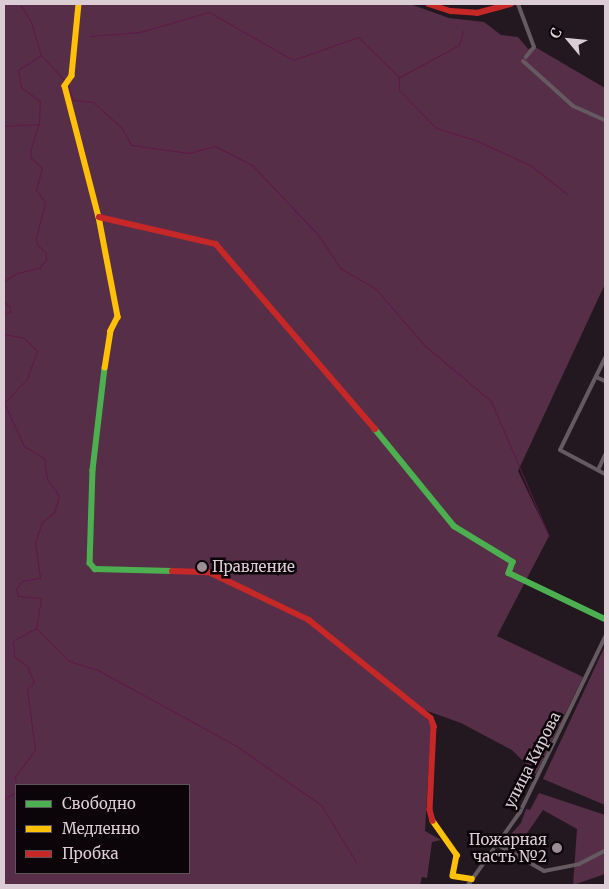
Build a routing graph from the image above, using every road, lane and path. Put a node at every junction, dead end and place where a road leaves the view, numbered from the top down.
1 (79, 4) edge
2 (429, 4) edge
3 (511, 4) edge
4 (518, 4) edge
5 (605, 120) edge
6 (99, 216) junction
7 (605, 358) edge
8 (596, 377) junction
9 (605, 381) edge
10 (605, 454) edge
11 (598, 470) junction
12 (605, 474) edge
13 (605, 619) edge
14 (605, 637) edge
15 (498, 845) junction
16 (605, 851) edge
17 (472, 879) junction
18 (468, 885) edge

1 - 6 street
2 - 3 street
4 - 5 street
6 - 13 street
6 - 17 street
7 - 8 street
8 - 9 street
8 - 11 street
10 - 11 street
11 - 12 street
14 - 15 street, улица Кирова
15 - 16 street
15 - 17 street, улица Кирова
17 - 18 street, улица Кирова

